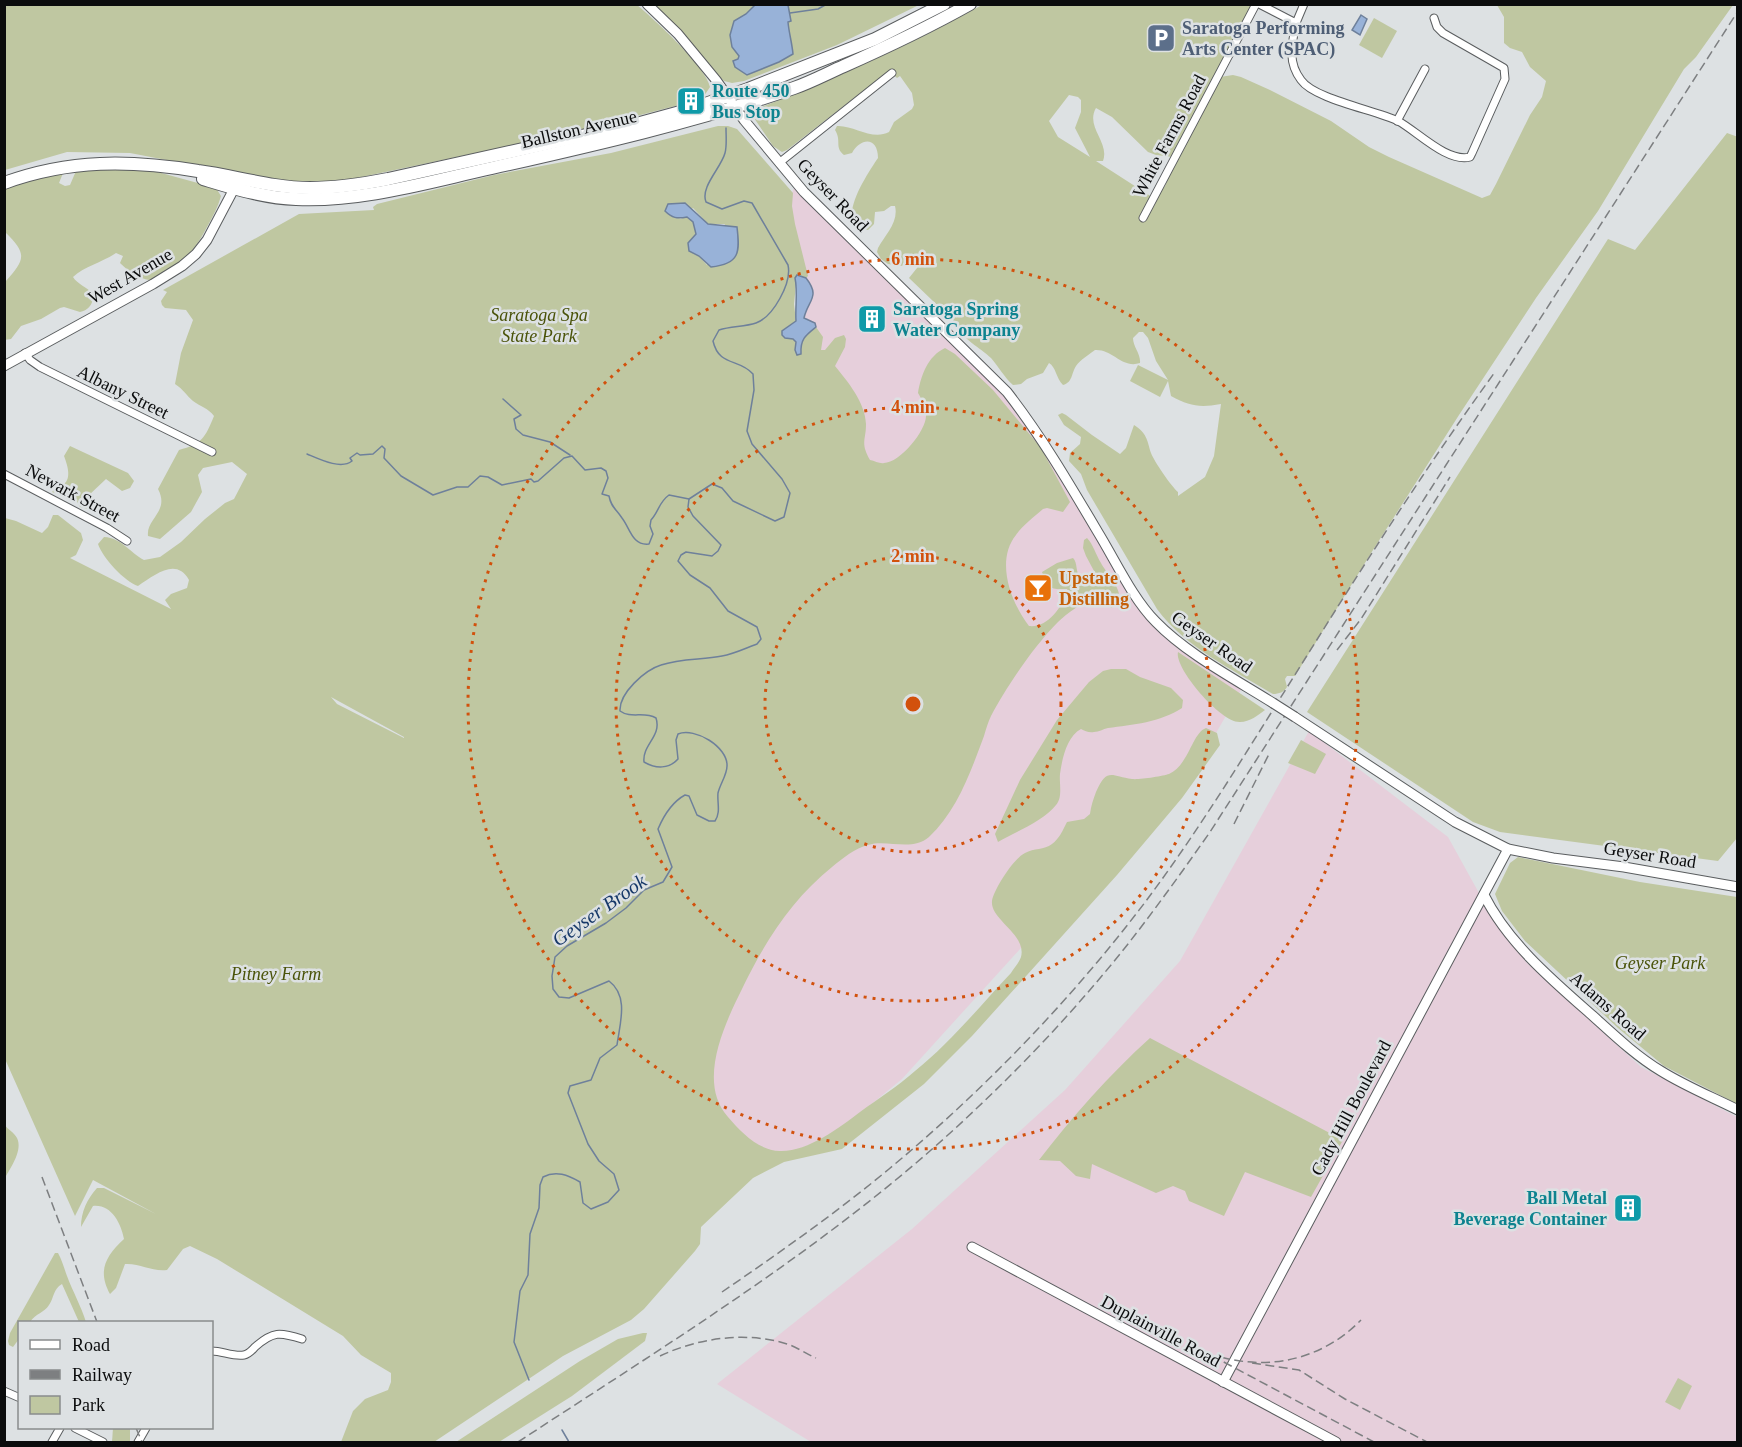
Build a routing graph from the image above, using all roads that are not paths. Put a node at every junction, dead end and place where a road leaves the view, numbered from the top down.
1 (647, 4) edge
2 (944, 4) edge
3 (970, 4) edge
4 (1257, 4) edge
5 (1304, 4) edge
6 (1434, 18) dead end
7 (1296, 23) junction
8 (1425, 69) dead end
9 (892, 73) dead end
10 (731, 101) junction
11 (1397, 121) junction
12 (779, 163) junction
13 (4, 183) edge
14 (236, 184) junction
15 (1143, 218) dead end
16 (25, 353) junction
17 (4, 366) edge
18 (212, 452) dead end
19 (4, 474) edge
20 (127, 541) dead end
21 (1508, 849) junction
22 (1737, 887) edge
23 (1484, 895) junction
24 (1737, 1110) edge
25 (972, 1247) dead end
26 (302, 1339) dead end
27 (213, 1351) edge
28 (1223, 1382) junction
29 (7, 1392) edge
30 (5, 1401) edge
31 (59, 1429) edge
32 (77, 1429) edge
33 (52, 1443) edge
34 (104, 1443) edge
35 (1336, 1443) edge

1 - 10 street, Geyser Road
2 - 10 highway, Ballston Avenue
3 - 10 highway, Ballston Avenue
4 - 7 street
4 - 15 street, White Farms Road
5 - 7 street
6 - 11 street
7 - 11 street
8 - 11 street
9 - 12 street
10 - 12 street, Geyser Road
10 - 14 highway, Ballston Avenue
12 - 21 street, Geyser Road, bridge
13 - 14 highway, Ballston Avenue
14 - 16 street, West Avenue
16 - 17 street, West Avenue
16 - 18 street, Albany Street
19 - 20 street, Newark Street
21 - 22 street, Geyser Road
21 - 23 street, Cady Hill Boulevard
23 - 24 street, Adams Road
23 - 28 street, Cady Hill Boulevard
25 - 28 street, Duplainville Road
26 - 27 street
28 - 35 street, Duplainville Road
29 - 30 street
31 - 33 street
32 - 34 street

